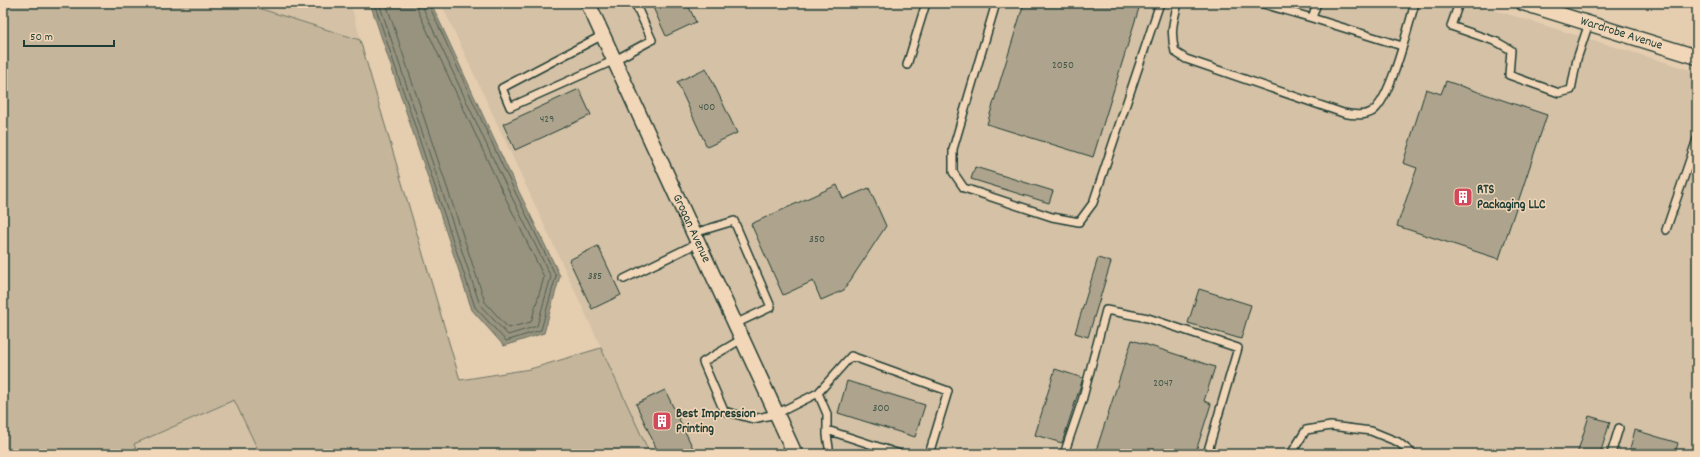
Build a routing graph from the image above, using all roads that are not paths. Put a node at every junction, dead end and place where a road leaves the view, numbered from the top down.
1 (588, 3) edge
2 (635, 3) edge
3 (926, 3) edge
4 (996, 3) edge
5 (1160, 3) edge
6 (1178, 3) edge
7 (1260, 3) edge
8 (1317, 3) edge
9 (1415, 3) edge
10 (1458, 3) edge
11 (1524, 3) edge
12 (1312, 18) junction
13 (1589, 23) junction
14 (603, 35) junction
15 (1402, 46) junction
16 (1697, 57) edge
17 (614, 60) junction
18 (907, 64) dead end
19 (1697, 139) edge
20 (1666, 230) dead end
21 (696, 238) junction
22 (624, 279) dead end
23 (735, 324) junction
24 (742, 340) junction
25 (818, 393) junction
26 (776, 414) junction
27 (1619, 428) dead end
28 (827, 430) junction
29 (795, 454) edge
30 (830, 454) edge
31 (900, 454) edge
32 (929, 454) edge
33 (1064, 454) edge
34 (1207, 454) edge
35 (1291, 454) edge
36 (1413, 454) edge
37 (1611, 454) edge

1 - 14 street, Grogan Avenue
2 - 17 lane
3 - 18 lane
4 - 5 lane
6 - 15 lane
7 - 12 lane
8 - 12 lane
9 - 15 lane
10 - 13 lane
11 - 13 street, Wardrobe Avenue
12 - 15 lane
13 - 16 street, Wardrobe Avenue
14 - 17 street, Grogan Avenue
14 - 17 lane
17 - 21 street, Grogan Avenue
19 - 20 lane
21 - 22 lane
21 - 23 street, Grogan Avenue
21 - 23 lane
23 - 24 street, Grogan Avenue
24 - 26 street, Grogan Avenue
24 - 26 lane
25 - 26 lane
25 - 28 lane
25 - 32 lane
26 - 29 street, Grogan Avenue
27 - 37 lane
28 - 30 lane
28 - 31 lane
33 - 34 lane
35 - 36 lane

